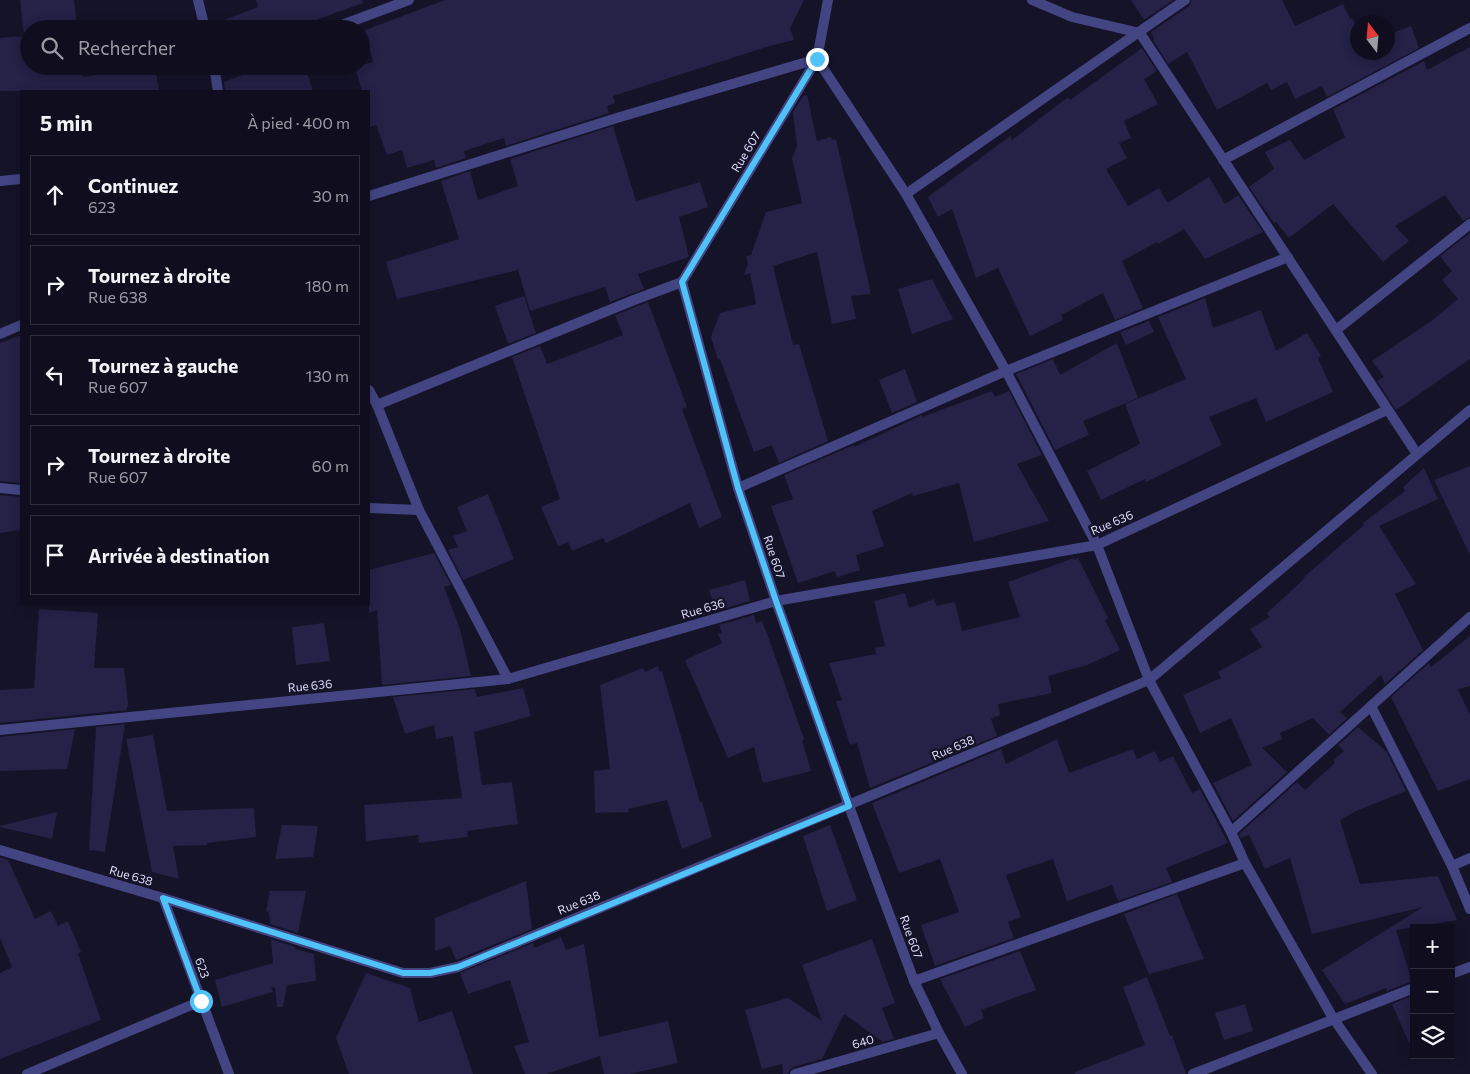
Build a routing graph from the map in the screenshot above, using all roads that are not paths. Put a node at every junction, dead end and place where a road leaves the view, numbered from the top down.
1 (198, 0) edge
2 (409, 0) edge
3 (828, 0) edge
4 (1032, 0) edge
5 (1185, 0) edge
6 (203, 20) edge
7 (355, 20) edge
8 (1470, 28) edge
9 (1140, 33) junction
10 (817, 59) junction
11 (216, 75) edge
12 (218, 90) edge
13 (1224, 160) junction
14 (20, 179) edge
15 (0, 181) edge
16 (906, 194) junction
17 (370, 196) edge
18 (1470, 224) edge
19 (1288, 257) junction
20 (682, 282) junction
21 (20, 325) edge
22 (1336, 330) junction
23 (0, 334) edge
24 (1006, 371) junction
25 (370, 392) edge
26 (377, 405) junction
27 (1387, 410) junction
28 (1470, 410) edge
29 (1418, 454) junction
30 (0, 488) edge
31 (738, 488) junction
32 (20, 490) edge
33 (370, 508) edge
34 (419, 510) junction
35 (1096, 545) junction
36 (776, 601) junction
37 (1470, 617) edge
38 (508, 679) junction
39 (1149, 680) junction
40 (1371, 706) junction
41 (0, 730) edge
42 (849, 806) junction
43 (1232, 832) junction
44 (0, 850) edge
45 (1470, 858) edge
46 (1246, 863) junction
47 (1452, 866) junction
48 (163, 898) junction
49 (1470, 908) edge
50 (1470, 967) edge
51 (1455, 973) edge
52 (914, 981) junction
53 (1410, 990) edge
54 (201, 1001) junction
55 (1334, 1018) junction
56 (939, 1033) junction
57 (27, 1074) edge
58 (229, 1074) edge
59 (795, 1074) edge
60 (962, 1074) edge
61 (1193, 1074) edge
62 (1372, 1074) edge

1 - 6 street
2 - 7 street
3 - 10 street
4 - 9 street
5 - 9 street
8 - 13 street
9 - 13 street
9 - 16 street
10 - 16 street
10 - 17 street
10 - 20 street, Rue 607
11 - 12 street
13 - 19 street
14 - 15 street
16 - 24 street
18 - 22 street
19 - 22 street
19 - 24 street
20 - 26 street
20 - 31 street, Rue 607
21 - 23 street
22 - 27 street
24 - 31 street
24 - 35 street
25 - 26 street
26 - 34 street
27 - 29 street
27 - 35 street, Rue 636
28 - 29 street, Rue 638
29 - 39 street, Rue 638
30 - 32 street
31 - 36 street, Rue 607
33 - 34 street
34 - 38 street
35 - 36 street, Rue 636
35 - 39 street
36 - 38 street, Rue 636
36 - 42 street, Rue 607
37 - 40 street
38 - 41 street, Rue 636
39 - 42 street, Rue 638
39 - 43 street
40 - 43 street
40 - 47 street
42 - 48 street, Rue 638
42 - 52 street, Rue 607
43 - 46 street
44 - 48 street, Rue 638
45 - 47 street
46 - 52 street
46 - 55 street
47 - 49 street
48 - 54 street, 623
50 - 51 street
52 - 56 street, Rue 607
53 - 55 street
54 - 57 street
54 - 58 street, 623
55 - 61 street
55 - 62 street
56 - 59 street, 640
56 - 60 street, Rue 607

